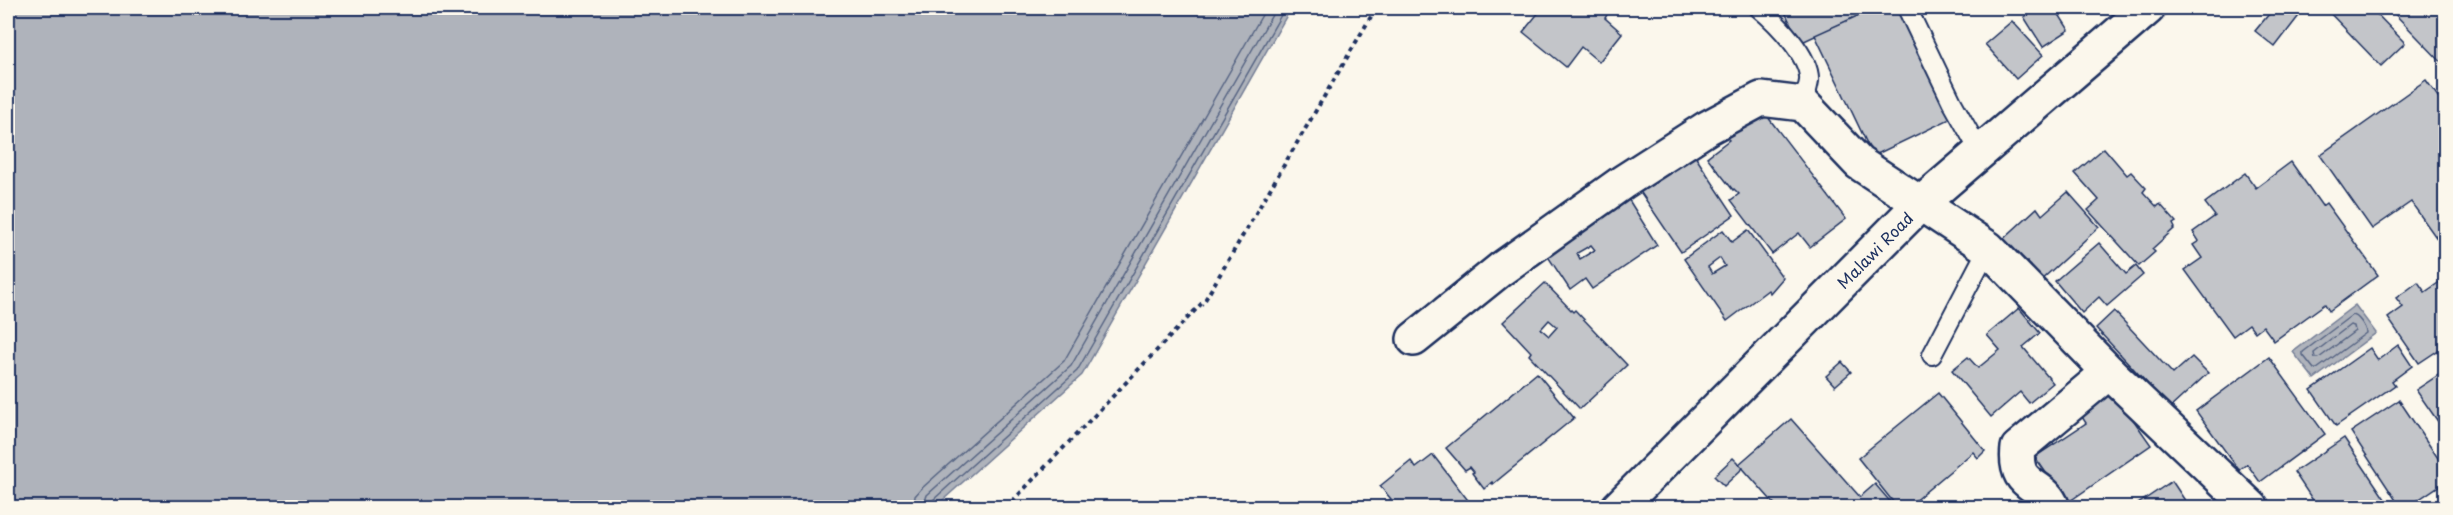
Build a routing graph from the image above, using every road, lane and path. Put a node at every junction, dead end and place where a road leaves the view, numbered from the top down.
1 (1376, 8) edge
2 (1759, 8) edge
3 (1907, 8) edge
4 (2148, 8) edge
5 (1803, 104) junction
6 (1980, 152) junction
7 (1919, 205) junction
8 (1988, 248) junction
9 (1414, 339) dead end
10 (1932, 355) dead end
11 (2109, 372) junction
12 (1006, 507) edge
13 (1618, 507) edge
14 (2053, 507) edge
15 (2252, 507) edge

1 - 12 path
2 - 5 lane
3 - 6 lane
4 - 6 street, Malawi Road
5 - 7 street
5 - 9 street
6 - 7 street, Malawi Road
7 - 8 street
7 - 13 street, Malawi Road
8 - 10 lane
8 - 11 street
11 - 14 street
11 - 15 street

